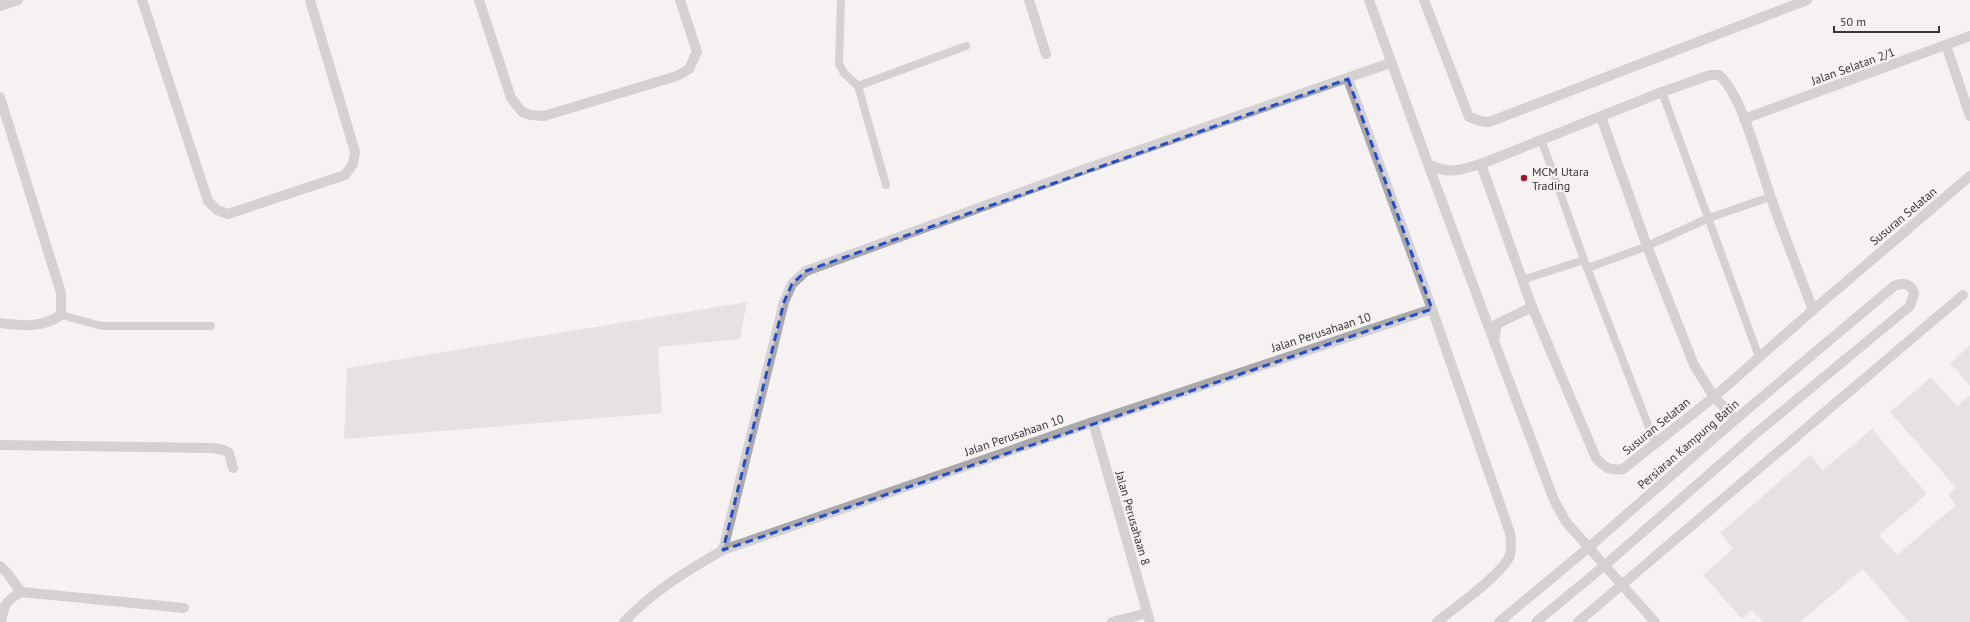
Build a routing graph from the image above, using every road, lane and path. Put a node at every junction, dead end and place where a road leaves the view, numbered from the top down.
1 (18, 0) edge
2 (142, 0) edge
3 (310, 0) edge
4 (479, 0) edge
5 (680, 0) edge
6 (841, 0) edge
7 (1029, 0) edge
8 (1369, 0) edge
9 (1424, 0) edge
10 (1807, 0) edge
11 (0, 6) edge
12 (1970, 36) edge
13 (1946, 45) junction
14 (966, 46) dead end
15 (1046, 54) dead end
16 (1390, 63) junction
17 (1348, 79) junction
18 (858, 86) junction
19 (1662, 92) junction
20 (0, 97) edge
21 (1970, 116) edge
22 (1601, 117) junction
23 (1744, 119) junction
24 (1541, 139) junction
25 (1428, 164) junction
26 (1481, 164) junction
27 (1970, 176) edge
28 (886, 185) dead end
29 (1770, 197) junction
30 (1709, 218) junction
31 (1647, 246) junction
32 (1586, 264) junction
33 (1522, 280) junction
34 (1963, 294) dead end
35 (1532, 307) junction
36 (1432, 309) junction
37 (1812, 310) junction
38 (62, 315) junction
39 (0, 323) edge
40 (211, 326) dead end
41 (1494, 341) junction
42 (1759, 358) junction
43 (1714, 397) junction
44 (1736, 419) junction
45 (1093, 422) junction
46 (1655, 443) junction
47 (0, 445) edge
48 (233, 468) dead end
49 (1588, 548) junction
50 (723, 550) junction
51 (0, 566) edge
52 (1604, 566) junction
53 (1622, 584) junction
54 (21, 592) junction
55 (184, 608) dead end
56 (1148, 617) edge
57 (1, 622) edge
58 (624, 622) edge
59 (1112, 622) edge
60 (1436, 622) edge
61 (1499, 622) edge
62 (1536, 622) edge
63 (1578, 622) edge
64 (1655, 622) edge

1 - 11 street
2 - 3 street
4 - 5 street
6 - 18 lane
7 - 15 street
8 - 16 street
9 - 10 street
12 - 13 street, Jalan Selatan 2/1
13 - 21 street
13 - 23 street, Jalan Selatan 2/1
14 - 18 lane
16 - 17 street
16 - 25 street
17 - 36 street
17 - 50 street
18 - 28 lane
19 - 22 street
19 - 23 street
19 - 30 lane
20 - 38 street
22 - 24 street
22 - 31 street
23 - 29 street
24 - 26 street
24 - 32 lane
25 - 26 street
25 - 41 street
26 - 33 street, Susuran Selatan
27 - 37 street, Susuran Selatan
29 - 30 lane
29 - 37 street
30 - 31 lane
30 - 42 lane
31 - 32 lane
31 - 43 street
32 - 33 lane
32 - 46 lane
33 - 35 street, Susuran Selatan
34 - 53 street
35 - 41 street
35 - 46 street, Susuran Selatan
36 - 45 street, Jalan Perusahaan 10
36 - 60 street
37 - 42 street, Susuran Selatan
38 - 39 street
38 - 40 lane
41 - 49 street
42 - 43 street, Susuran Selatan
43 - 44 street
43 - 46 street, Susuran Selatan
44 - 49 street, Persiaran Kampung Batin
44 - 52 street, Persiaran Kampung Batin
45 - 50 street, Jalan Perusahaan 10
45 - 56 street, Jalan Perusahaan 8
47 - 48 street
49 - 52 street
49 - 61 street, Persiaran Kampung Batin
50 - 58 street, Jalan Perusahaan 10
51 - 54 street
52 - 53 street
52 - 62 street
53 - 63 street
53 - 64 street
54 - 55 street
54 - 57 street
56 - 59 street

